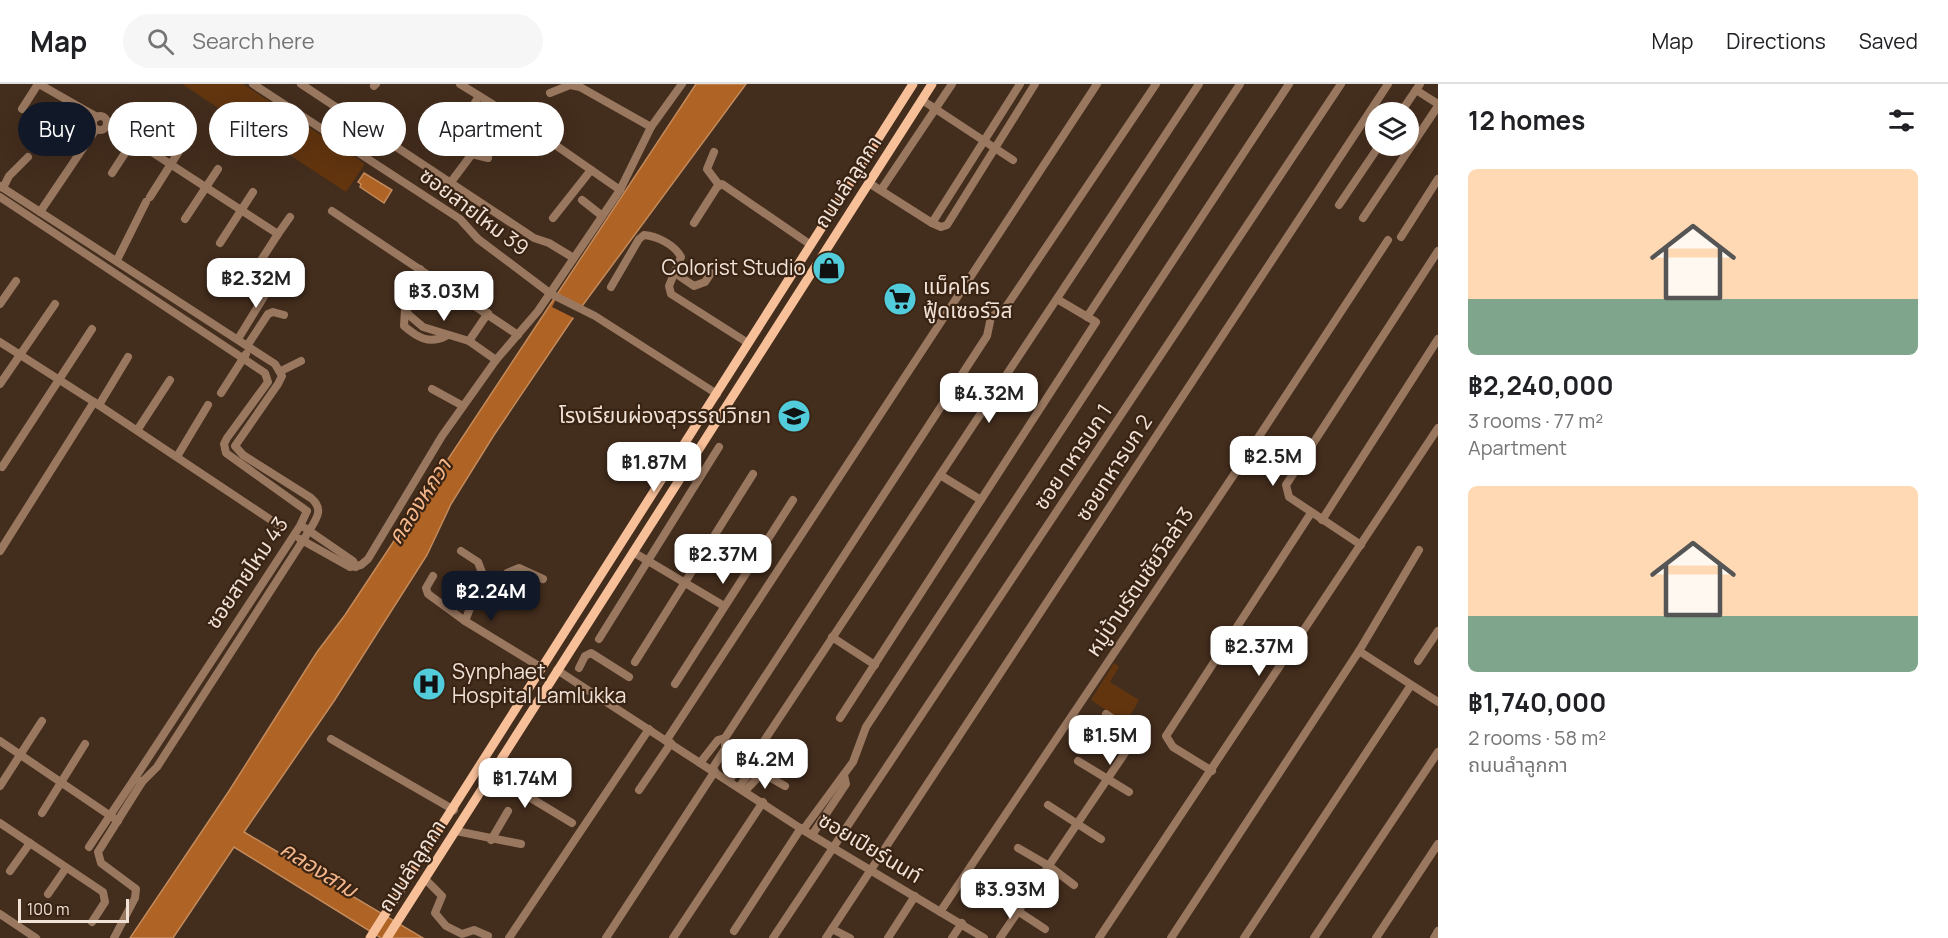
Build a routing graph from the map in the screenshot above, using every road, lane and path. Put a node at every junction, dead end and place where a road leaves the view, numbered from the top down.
1 (38, 84) edge
2 (253, 84) edge
3 (301, 84) edge
4 (460, 84) edge
5 (682, 84) edge
6 (913, 84) edge
7 (932, 84) edge
8 (952, 84) edge
9 (1020, 84) edge
10 (1035, 84) edge
11 (1097, 84) edge
12 (1156, 84) edge
13 (1199, 84) edge
14 (1240, 84) edge
15 (1289, 84) edge
16 (1341, 84) edge
17 (1388, 84) edge
18 (1418, 87) edge
19 (550, 93) dead end
20 (479, 96) junction
21 (1012, 96) junction
22 (922, 100) junction
23 (26, 102) edge
24 (68, 102) edge
25 (475, 102) edge
26 (1408, 102) edge
27 (1023, 103) junction
28 (1438, 105) edge
29 (936, 109) junction
30 (97, 117) edge
31 (107, 123) joint
32 (651, 127) junction
33 (96, 129) edge
34 (983, 140) junction
35 (995, 148) junction
36 (714, 152) dead end
37 (78, 156) edge
38 (123, 156) edge
39 (159, 156) edge
40 (176, 156) edge
41 (1372, 156) edge
42 (28, 157) dead end
43 (488, 158) dead end
44 (1013, 160) dead end
45 (171, 163) junction
46 (218, 169) dead end
47 (591, 170) junction
48 (112, 173) dead end
49 (1438, 179) edge
50 (958, 180) junction
51 (451, 182) junction
52 (869, 183) junction
53 (719, 185) junction
54 (206, 186) junction
55 (2, 187) edge
56 (970, 187) junction
57 (620, 190) junction
58 (881, 190) junction
59 (253, 192) dead end
60 (0, 197) edge
61 (582, 200) dead end
62 (1339, 205) dead end
63 (241, 210) junction
64 (332, 211) dead end
65 (40, 212) junction
66 (601, 215) junction
67 (290, 217) dead end
68 (554, 218) dead end
69 (1364, 218) dead end
70 (185, 219) dead end
71 (932, 223) junction
72 (694, 224) dead end
73 (278, 234) junction
74 (1401, 237) dead end
75 (1388, 240) dead end
76 (220, 243) dead end
77 (811, 245) junction
78 (1438, 251) edge
79 (572, 257) junction
80 (117, 260) junction
81 (256, 268) dead end
82 (420, 269) junction
83 (675, 273) junction
84 (711, 273) dead end
85 (16, 281) dead end
86 (273, 282) dead end
87 (611, 287) dead end
88 (552, 295) junction
89 (1057, 299) junction
90 (0, 304) edge
91 (54, 304) dead end
92 (488, 313) junction
93 (284, 315) dead end
94 (1087, 316) junction
95 (92, 329) dead end
96 (518, 335) junction
97 (238, 339) junction
98 (1438, 339) edge
99 (469, 341) junction
100 (0, 342) edge
101 (748, 343) junction
102 (249, 347) junction
103 (19, 354) junction
104 (128, 357) dead end
105 (244, 357) junction
106 (496, 360) junction
107 (301, 361) dead end
108 (281, 371) junction
109 (60, 378) junction
110 (170, 380) dead end
111 (0, 384) edge
112 (432, 389) dead end
113 (221, 393) dead end
114 (717, 394) junction
115 (96, 403) junction
116 (208, 405) dead end
117 (463, 406) junction
118 (1438, 428) edge
119 (138, 429) junction
120 (719, 447) dead end
121 (178, 456) junction
122 (2, 467) dead end
123 (753, 474) dead end
124 (940, 475) junction
125 (793, 500) dead end
126 (981, 500) junction
127 (644, 508) junction
128 (1311, 513) junction
129 (656, 514) junction
130 (1322, 520) junction
131 (300, 525) junction
132 (280, 526) dead end
133 (309, 531) junction
134 (294, 535) junction
135 (303, 541) junction
136 (1361, 545) junction
137 (0, 550) edge
138 (1419, 550) dead end
139 (461, 551) dead end
140 (633, 552) junction
141 (648, 561) junction
142 (356, 567) junction
143 (483, 575) junction
144 (433, 576) dead end
145 (543, 579) dead end
146 (499, 583) junction
147 (685, 584) junction
148 (520, 597) dead end
149 (724, 606) junction
150 (465, 621) junction
151 (1438, 631) edge
152 (832, 637) junction
153 (599, 639) dead end
154 (570, 647) junction
155 (1359, 651) junction
156 (585, 656) junction
157 (1418, 661) dead end
158 (635, 662) dead end
159 (875, 664) junction
160 (542, 668) junction
161 (579, 668) dead end
162 (557, 670) junction
163 (629, 677) dead end
164 (675, 684) dead end
165 (1411, 686) junction
166 (1438, 702) edge
167 (1106, 714) dead end
168 (840, 718) dead end
169 (42, 721) dead end
170 (649, 729) junction
171 (725, 738) junction
172 (331, 739) dead end
173 (0, 741) edge
174 (668, 742) junction
175 (85, 744) dead end
176 (758, 750) junction
177 (1438, 752) edge
178 (20, 755) junction
179 (1078, 761) dead end
180 (700, 763) junction
181 (713, 770) junction
182 (1212, 771) junction
183 (491, 774) junction
184 (844, 775) junction
185 (1107, 778) junction
186 (139, 780) junction
187 (729, 781) junction
188 (61, 783) junction
189 (0, 786) edge
190 (785, 786) dead end
191 (742, 789) junction
192 (639, 790) dead end
193 (1129, 792) dead end
194 (763, 802) junction
195 (1048, 806) dead end
196 (454, 810) junction
197 (508, 811) dead end
198 (42, 813) dead end
199 (108, 815) junction
200 (118, 821) junction
201 (0, 823) edge
202 (572, 823) dead end
203 (1077, 825) junction
204 (802, 829) junction
205 (456, 831) junction
206 (812, 835) junction
207 (1101, 839) dead end
208 (491, 840) junction
209 (30, 843) junction
210 (521, 844) dead end
211 (1438, 844) edge
212 (89, 847) dead end
213 (833, 848) junction
214 (1018, 848) dead end
215 (1049, 866) junction
216 (66, 868) junction
217 (869, 870) junction
218 (10, 871) dead end
219 (425, 879) junction
220 (1074, 885) dead end
221 (989, 892) dead end
222 (48, 894) dead end
223 (915, 896) junction
224 (1019, 911) junction
225 (940, 912) junction
226 (0, 914) edge
227 (92, 922) dead end
228 (962, 923) junction
229 (832, 929) junction
230 (1045, 929) dead end
231 (734, 931) dead end
232 (1438, 932) edge
233 (488, 936) dead end
234 (36, 938) edge
235 (114, 938) edge
236 (370, 938) edge
237 (387, 938) edge
238 (509, 938) edge
239 (606, 938) edge
240 (673, 938) edge
241 (773, 938) edge
242 (826, 938) edge
243 (850, 938) edge
244 (888, 938) edge
245 (952, 938) edge
246 (984, 938) edge
247 (1000, 938) edge
248 (1100, 938) edge
249 (1171, 938) edge
250 (1244, 938) edge
251 (1314, 938) edge
252 (1376, 938) edge
253 (1434, 938) edge

1 - 23 street
1 - 24 street
2 - 88 street, ซอยสายไหม 39
3 - 51 street
4 - 20 street
5 - 32 street
6 - 77 main road, ถนนลำลูกกา
7 - 22 main road, ถนนลำลูกกา
8 - 29 street
9 - 21 street
10 - 27 street
11 - 174 street
12 - 171 street
13 - 89 street
14 - 94 street
15 - 184 street
16 - 213 street, ซอย ทหารบก 1
17 - 217 street, ซอยทหารบก 2
18 - 26 street
18 - 28 street
19 - 32 street
20 - 25 street
20 - 47 street
21 - 27 street
21 - 34 street
22 - 29 street
22 - 52 main road, ถนนลำลูกกา
27 - 35 street
28 - 69 street
29 - 34 street
29 - 58 street
30 - 31 street
31 - 33 street
32 - 57 street
34 - 35 street
34 - 50 street
35 - 44 street
35 - 56 street
36 - 53 street
37 - 65 street
38 - 48 street
39 - 45 street
40 - 45 street
41 - 62 street
42 - 55 street
43 - 51 street
45 - 54 street
45 - 80 street
46 - 54 street
47 - 57 street
47 - 68 street
49 - 74 street
50 - 56 street
50 - 71 street
51 - 79 street
52 - 58 street
52 - 129 main road, ถนนลำลูกกา
53 - 72 street
53 - 77 street
54 - 63 street
54 - 70 street
55 - 65 street
56 - 71 street
57 - 66 street
58 - 71 street
59 - 63 street
60 - 105 street, ซอยสายไหม 43
61 - 66 street
63 - 73 street
63 - 76 street
64 - 82 street
65 - 80 street
66 - 79 street
67 - 73 street
73 - 81 street
75 - 225 street, หมู่บ้านรัตนชัยวิลล่า3
77 - 101 main road, ถนนลำลูกกา
78 - 128 street
79 - 88 street
80 - 97 street
82 - 92 street
82 - 99 street
83 - 84 street
83 - 87 street
83 - 101 street
85 - 90 street
86 - 97 street
88 - 96 street
88 - 114 street, ซอยสายไหม 39
89 - 94 street
89 - 124 street
91 - 103 street
92 - 96 street
92 - 99 street
93 - 102 street
94 - 126 street
95 - 109 street
96 - 106 street
97 - 102 street
98 - 130 street
99 - 106 street
100 - 103 street
101 - 114 main road, ถนนลำลูกกา
102 - 105 street
102 - 108 street
103 - 109 street
103 - 111 street
104 - 115 street
105 - 113 street
105 - 131 street, ซอยสายไหม 43
106 - 117 street
107 - 108 street
108 - 133 street
109 - 115 street
109 - 122 street
110 - 119 street
112 - 117 street
114 - 127 main road, ถนนลำลูกกา
115 - 119 street
115 - 137 street
116 - 121 street
117 - 142 street
118 - 136 street
119 - 121 street
120 - 141 street
121 - 132 street
123 - 147 street
124 - 126 street
124 - 152 street
125 - 149 street
126 - 159 street
127 - 129 main road
127 - 160 main road, ถนนลำลูกกา
128 - 130 street
128 - 182 street
129 - 140 main road, ถนนลำลูกกา
130 - 136 street
131 - 133 street
131 - 134 street, ซอยสายไหม 43
133 - 135 street
133 - 142 street
134 - 135 street
134 - 186 street, ซอยสายไหม 43
135 - 142 street
135 - 186 street
136 - 182 street
138 - 155 street
139 - 143 street
140 - 141 street
140 - 154 main road, ถนนลำลูกกา
141 - 147 street
141 - 153 street
143 - 146 street
143 - 150 street
144 - 150 street
145 - 146 street
146 - 148 street
147 - 149 street
147 - 158 street
149 - 164 street
150 - 160 street
151 - 157 street
152 - 159 street
152 - 176 street
154 - 156 street
154 - 162 main road, ถนนลำลูกกา
155 - 165 street
155 - 249 street
156 - 161 street
156 - 163 street
159 - 168 street
160 - 196 main road, ถนนลำลูกกา
162 - 170 street, ซอยเปียร์นนท์
162 - 183 main road, ถนนลำลูกกา
165 - 166 street
165 - 250 street
167 - 185 street
169 - 178 street
170 - 174 street, ซอยเปียร์นนท์
170 - 238 street
171 - 180 street
171 - 181 street
172 - 196 street
173 - 178 street
174 - 180 street, ซอยเปียร์นนท์
174 - 192 street
175 - 188 street
176 - 187 street
176 - 191 street
177 - 251 street
178 - 188 street
178 - 189 street
179 - 185 street
180 - 181 street, ซอยเปียร์นนท์
181 - 187 street, ซอยเปียร์นนท์
181 - 239 street
182 - 248 street
183 - 202 street
183 - 205 main road, ถนนลำลูกกา
184 - 204 street
184 - 206 street
185 - 193 street
185 - 203 street
186 - 199 street
186 - 200 street
187 - 191 street, ซอยเปียร์นนท์
188 - 198 street
188 - 199 street
190 - 191 street
191 - 194 street, ซอยเปียร์นนท์
194 - 204 street, ซอยเปียร์นนท์
194 - 240 street
195 - 203 street
196 - 236 main road, ถนนลำลูกกา
197 - 208 street
199 - 200 street
199 - 212 street
200 - 235 street
201 - 209 street
203 - 207 street
203 - 215 street
204 - 206 street, ซอยเปียร์นนท์
204 - 231 street
205 - 208 street
205 - 219 main road, ถนนลำลูกกา
206 - 213 street, ซอยเปียร์นนท์
208 - 210 street
209 - 216 street
209 - 218 street
211 - 252 street
213 - 217 street, ซอยเปียร์นนท์
213 - 241 street, ซอย ทหารบก 1
214 - 215 street
215 - 220 street
215 - 224 street
216 - 222 street
216 - 227 street
217 - 223 street, ซอยเปียร์นนท์
217 - 229 street, ซอยทหารบก 2
219 - 233 street
219 - 237 main road, ถนนลำลูกกา
221 - 224 street
223 - 225 street, ซอยเปียร์นนท์
223 - 244 street
224 - 230 street
224 - 247 street
225 - 228 street, ซอยเปียร์นนท์
226 - 234 street
228 - 245 street
228 - 246 street, ซอยเปียร์นนท์
229 - 242 street, ซอยทหารบก 2
229 - 243 street
232 - 253 street

